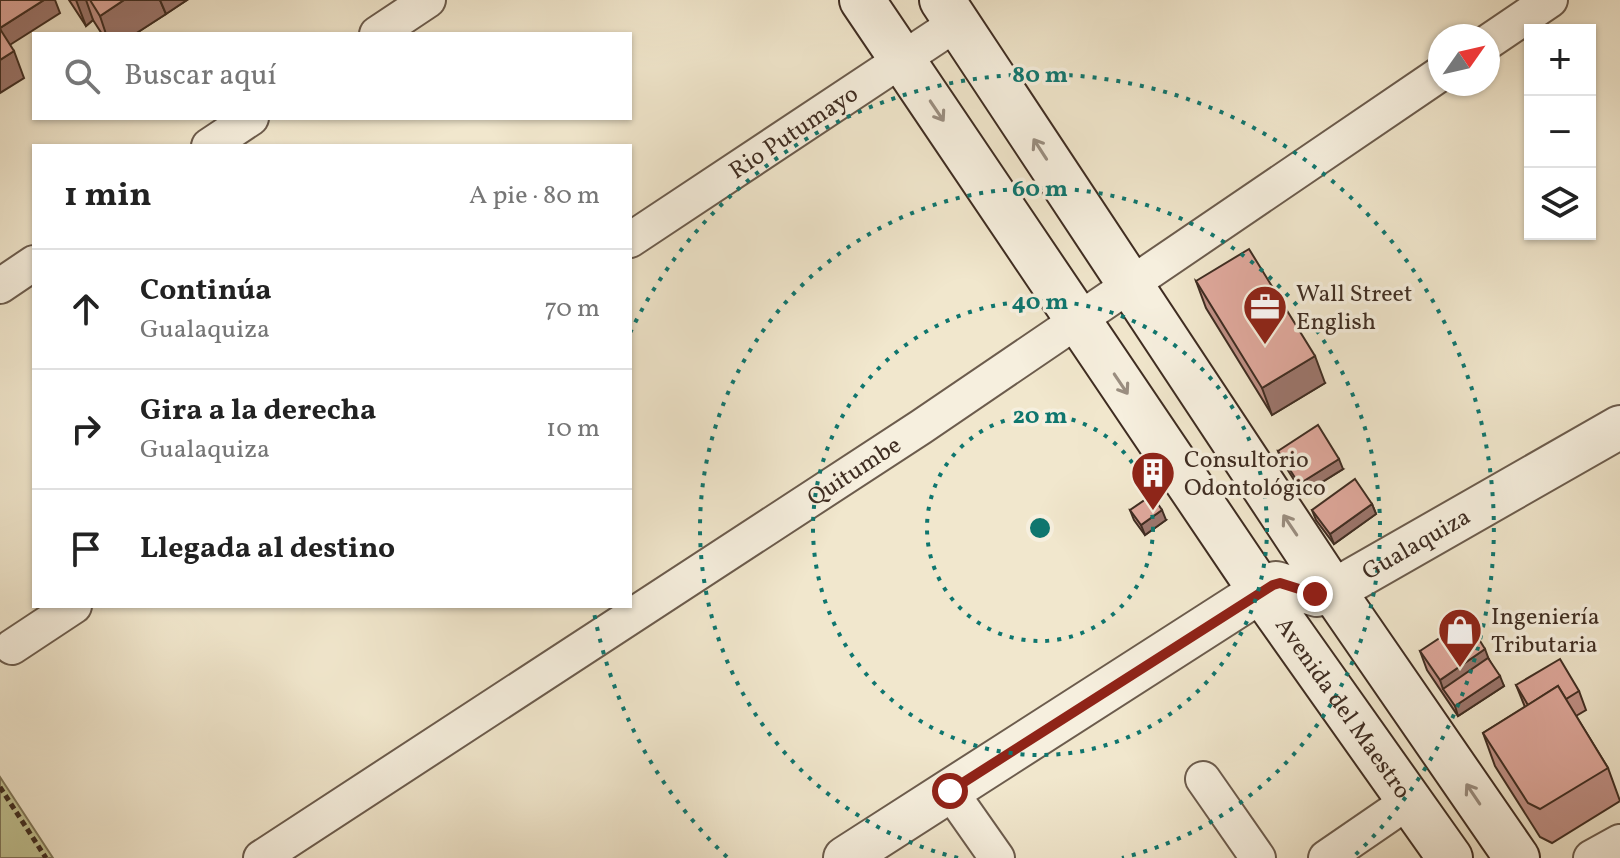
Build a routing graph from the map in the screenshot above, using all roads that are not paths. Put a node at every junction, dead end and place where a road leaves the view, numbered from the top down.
1 (428, 0) edge
2 (862, 0) edge
3 (1550, 0) edge
4 (950, 11) edge
5 (380, 32) edge
6 (1500, 34) edge
7 (903, 61) junction
8 (1428, 82) edge
9 (248, 120) edge
10 (212, 144) edge
11 (632, 239) edge
12 (32, 264) edge
13 (1128, 285) junction
14 (0, 286) edge
15 (1077, 319) junction
16 (1620, 427) edge
17 (1261, 591) junction
18 (1333, 591) junction
19 (71, 608) edge
20 (12, 647) dead end
21 (1203, 779) dead end
22 (950, 791) junction
23 (1409, 801) junction
24 (1620, 842) edge
25 (261, 858) edge
26 (845, 858) edge
27 (997, 858) edge
28 (1258, 858) edge
29 (1326, 858) edge
30 (1450, 858) edge
31 (1517, 858) edge
32 (1591, 858) edge

1 - 5 street
2 - 7 main road, Avenida del Maestro
3 - 6 street
4 - 7 street, Rio Putumayo
13 -> 4 main road
7 - 11 street, Rio Putumayo
7 -> 15 main road, Avenida del Maestro
8 - 13 street, Quitumbe
9 - 10 street
12 - 14 street
13 - 15 street, Quitumbe
18 -> 13 main road
15 -> 17 main road, Avenida del Maestro
15 - 25 street, Quitumbe
16 - 18 street, Gualaquiza
17 - 18 street, Gualaquiza
17 - 22 street
17 - 23 main road, Avenida del Maestro
31 -> 18 main road
19 - 20 street
21 - 28 street
22 - 26 street
22 - 27 street
23 - 29 street
23 - 30 main road, Avenida del Maestro
24 - 32 street

